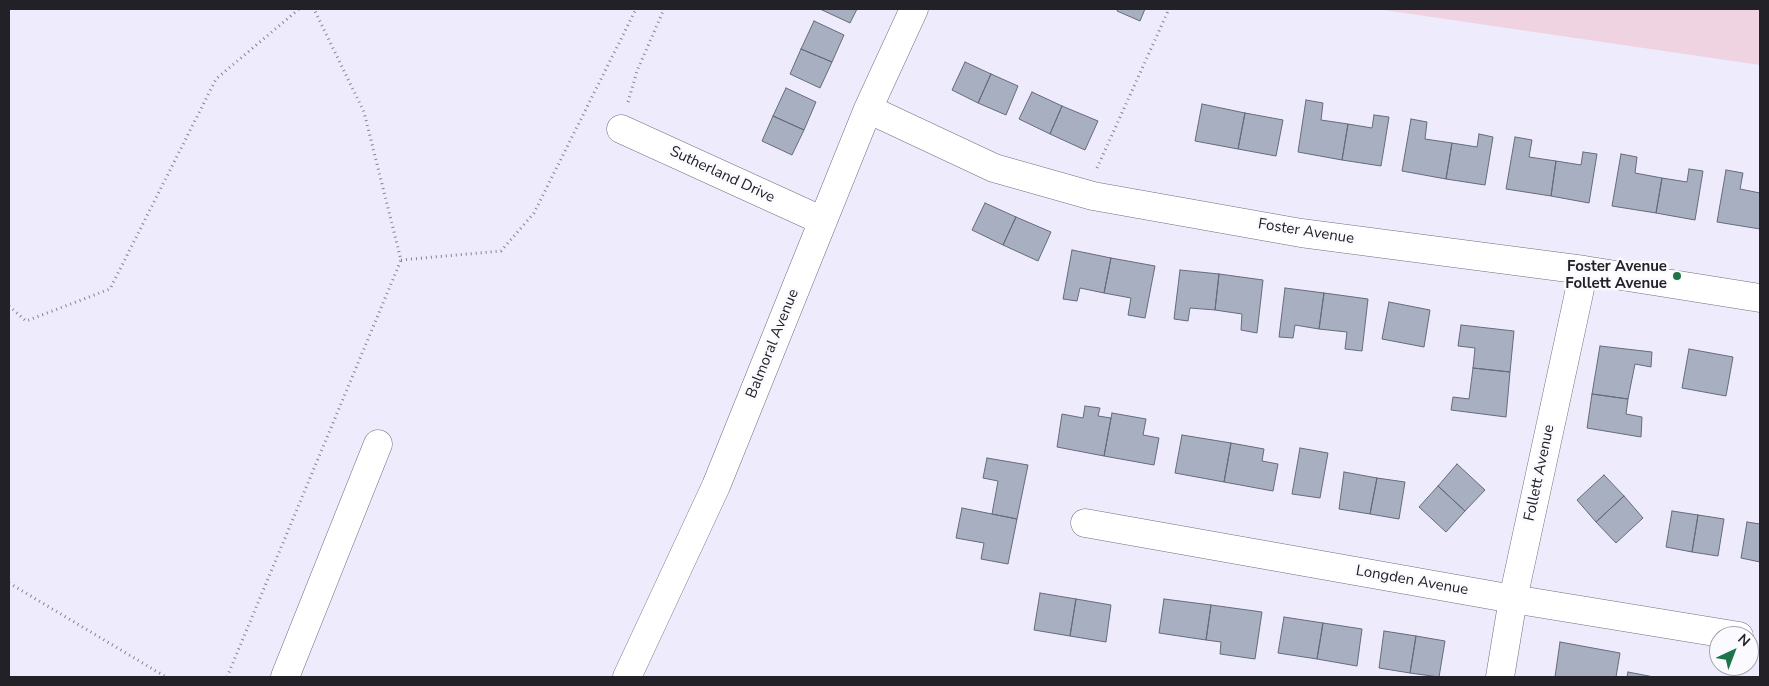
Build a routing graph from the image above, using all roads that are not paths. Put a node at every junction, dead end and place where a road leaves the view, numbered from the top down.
1 (914, 9) edge
2 (868, 109) junction
3 (621, 129) road end
4 (823, 221) junction
5 (1584, 270) junction
6 (1760, 298) edge
7 (378, 444) dead end
8 (1085, 524) dead end
9 (1513, 599) junction
10 (1709, 631) edge
11 (285, 677) edge
12 (627, 677) edge
13 (1500, 677) edge

1 - 2 street, Balmoral Avenue
2 - 4 street, Balmoral Avenue
2 - 5 street, Foster Avenue
3 - 4 street, Sutherland Drive
4 - 12 street, Balmoral Avenue
5 - 6 street, Foster Avenue
5 - 9 street, Follett Avenue
7 - 11 street
8 - 9 street, Longden Avenue
9 - 10 street, Longden Avenue
9 - 13 street, Follett Avenue

